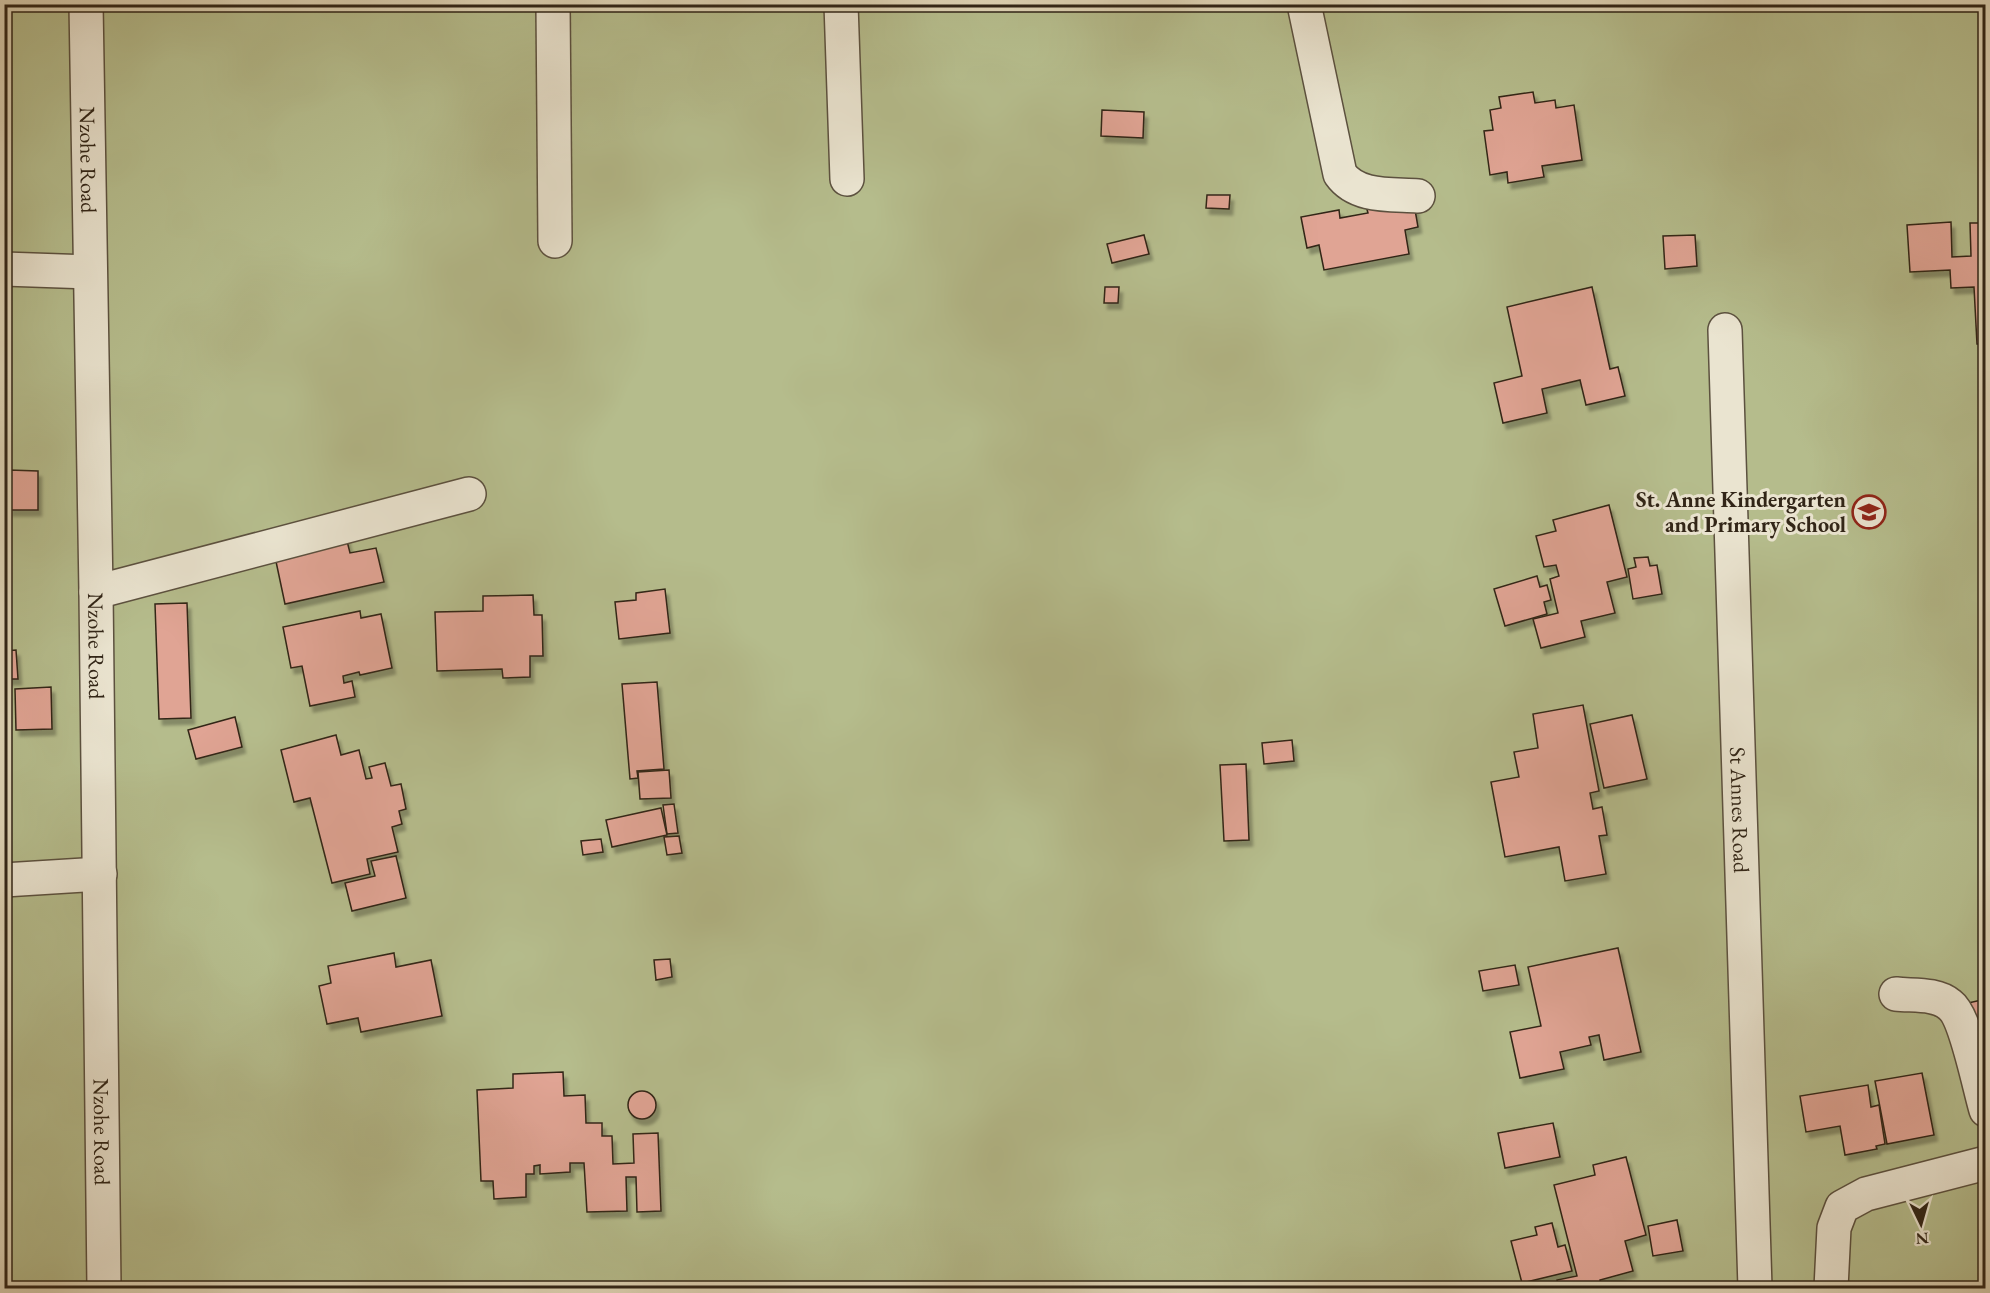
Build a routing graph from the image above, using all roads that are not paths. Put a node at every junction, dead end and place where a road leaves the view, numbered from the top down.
1 (86, 4) edge
2 (553, 4) edge
3 (841, 4) edge
4 (1304, 4) edge
5 (847, 179) dead end
6 (1418, 196) dead end
7 (555, 241) dead end
8 (4, 269) edge
9 (90, 272) junction
10 (1725, 330) dead end
11 (469, 494) dead end
12 (96, 592) junction
13 (100, 874) junction
14 (4, 880) edge
15 (1896, 994) dead end
16 (1986, 1110) edge
17 (1986, 1163) edge
18 (104, 1288) edge
19 (1755, 1288) edge
20 (1831, 1288) edge

1 - 9 street, Nzohe Road
2 - 7 street
3 - 5 street
4 - 6 street
8 - 9 street
9 - 12 street, Nzohe Road
10 - 19 street, St Annes Road
11 - 12 street
12 - 13 street, Nzohe Road
13 - 14 street
13 - 18 street, Nzohe Road
15 - 16 street
17 - 20 street

